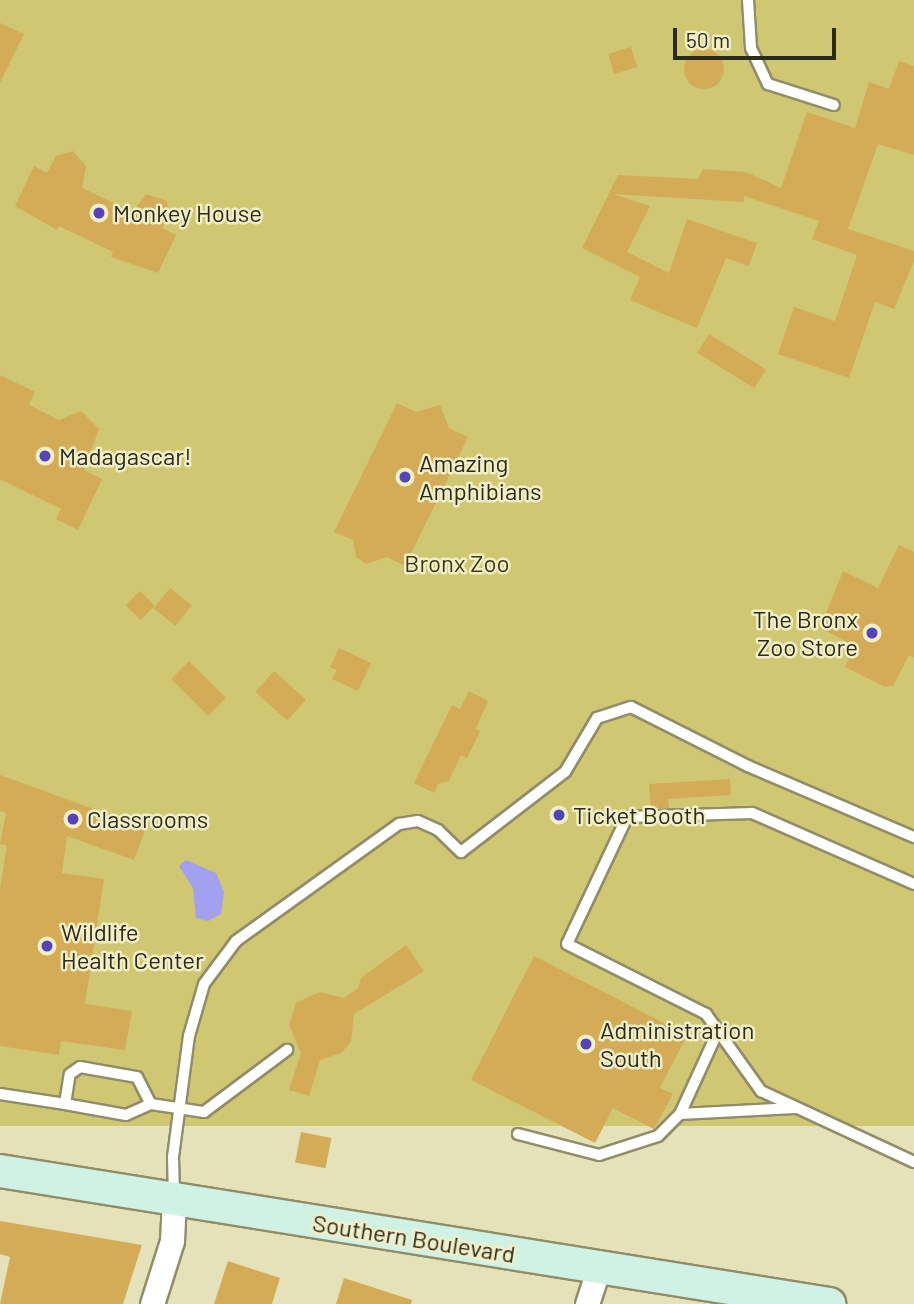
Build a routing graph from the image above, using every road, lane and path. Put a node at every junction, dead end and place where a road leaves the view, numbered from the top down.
1 (748, 0) edge
2 (834, 105) dead end
3 (914, 836) edge
4 (914, 884) edge
5 (718, 1031) junction
6 (287, 1050) dead end
7 (0, 1094) edge
8 (65, 1104) junction
9 (151, 1104) junction
10 (798, 1108) junction
11 (179, 1111) junction
12 (680, 1114) junction
13 (518, 1134) dead end
14 (914, 1162) edge
15 (0, 1171) edge
16 (174, 1199) junction
17 (599, 1268) junction
18 (152, 1304) edge
19 (587, 1304) edge
20 (829, 1304) edge

1 - 2 lane
3 - 11 lane
4 - 5 lane
5 - 10 lane
5 - 12 lane
6 - 11 lane
7 - 8 lane
8 - 9 lane
8 - 9 lane
9 - 11 lane
10 - 12 lane
10 - 14 lane
11 - 16 lane
12 - 13 lane
15 - 16 main road, Southern Boulevard
16 - 17 main road, Southern Boulevard
16 - 18 street
17 - 19 street
17 - 20 main road, Southern Boulevard

